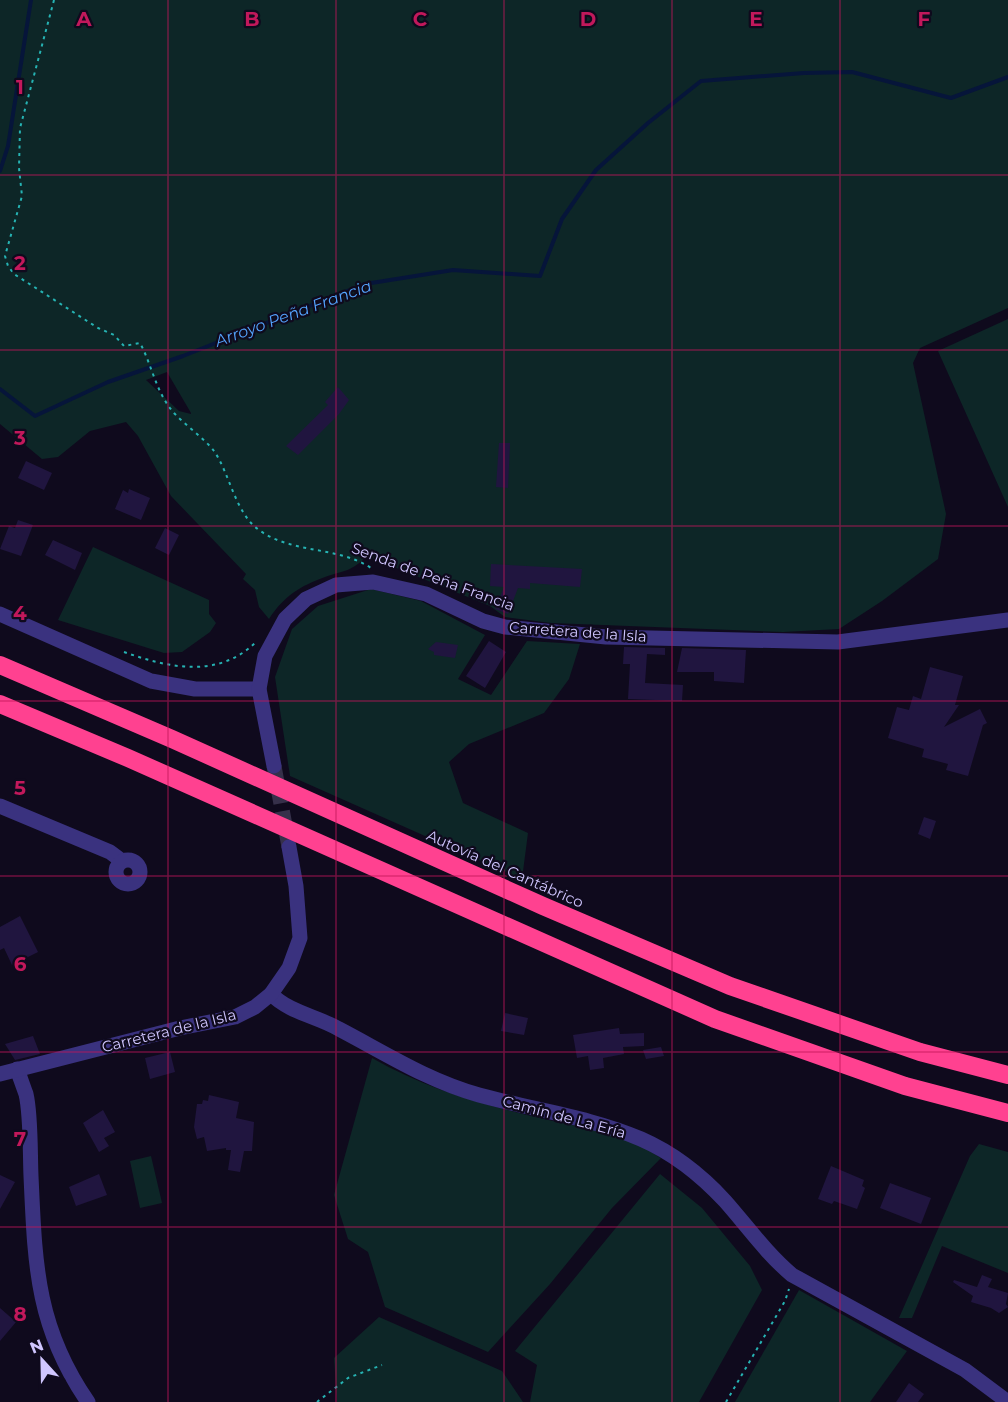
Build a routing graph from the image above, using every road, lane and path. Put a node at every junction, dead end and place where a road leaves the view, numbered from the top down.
1 (54, 0) edge
2 (364, 572) dead end
3 (0, 615) edge
4 (1008, 620) edge
5 (260, 638) dead end
6 (115, 649) dead end
7 (0, 665) edge
8 (259, 689) junction
9 (0, 704) edge
10 (0, 713) edge
11 (128, 758) junction
12 (274, 766) tunnel mouth
13 (0, 806) edge
14 (289, 847) tunnel mouth
15 (122, 861) dead end
16 (271, 994) junction
17 (16, 1068) junction
18 (0, 1074) edge
19 (1008, 1075) edge
20 (1008, 1113) edge
21 (792, 1275) junction
22 (382, 1365) dead end
23 (88, 1402) edge
24 (317, 1402) edge
25 (726, 1402) edge
26 (1008, 1402) edge

1 - 2 path, Senda de Peña Francia
3 - 8 street
4 - 8 street, Carretera de la Isla
5 - 6 path
7 - 19 highway, Autovía del Cantábrico
8 - 12 street, Carretera de la Isla
9 - 11 highway
10 - 11 highway
11 - 20 highway
13 - 15 street
14 - 16 street, Carretera de la Isla
16 - 17 street, Carretera de la Isla
16 - 21 street, Camín de La Ería
17 - 18 street, Carretera de la Isla
17 - 23 street
21 - 25 path
21 - 26 street, Camín de La Ería
22 - 24 path

